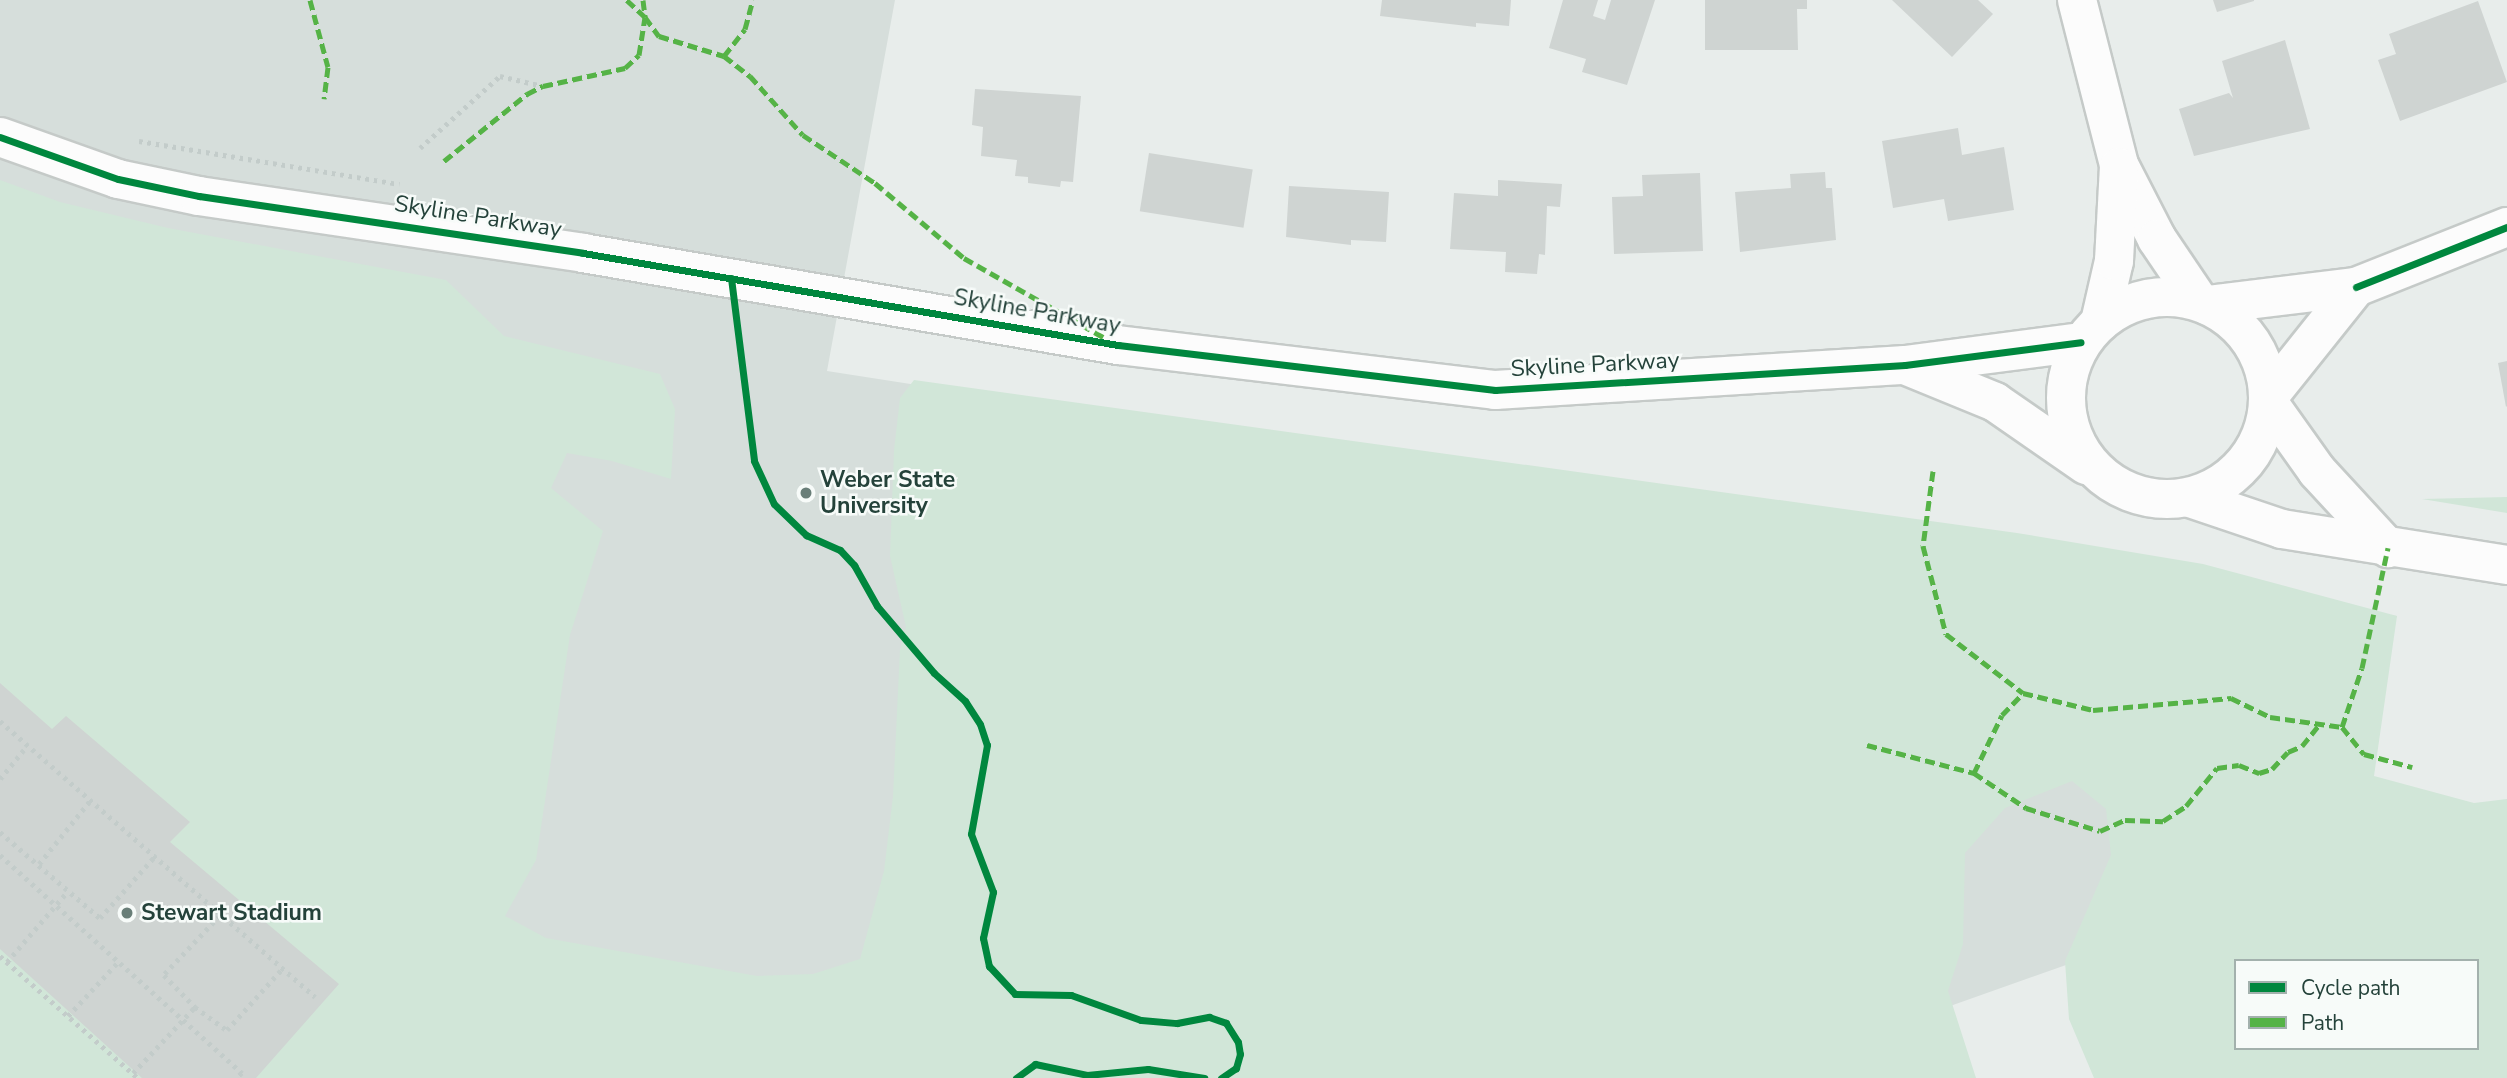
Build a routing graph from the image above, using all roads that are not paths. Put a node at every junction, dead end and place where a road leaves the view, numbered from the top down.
1 (2077, 0) edge
2 (0, 137) edge
3 (2119, 165) junction
4 (2507, 227) edge
5 (2356, 287) junction
6 (2203, 303) junction
7 (2091, 332) junction
8 (1905, 365) junction
9 (2268, 399) junction
10 (2092, 470) junction
11 (2190, 498) junction
12 (2388, 548) junction
13 (2507, 565) edge

1 - 3 street
2 - 8 street, Skyline Parkway
3 - 6 street
3 - 7 street
4 - 5 street
5 - 6 street
5 - 9 street
6 - 7 street
6 - 9 street
7 - 8 street, Skyline Parkway
7 - 10 street
8 - 10 street, Skyline Parkway
9 - 11 street
9 - 12 street
10 - 11 street
11 - 12 street
12 - 13 street

